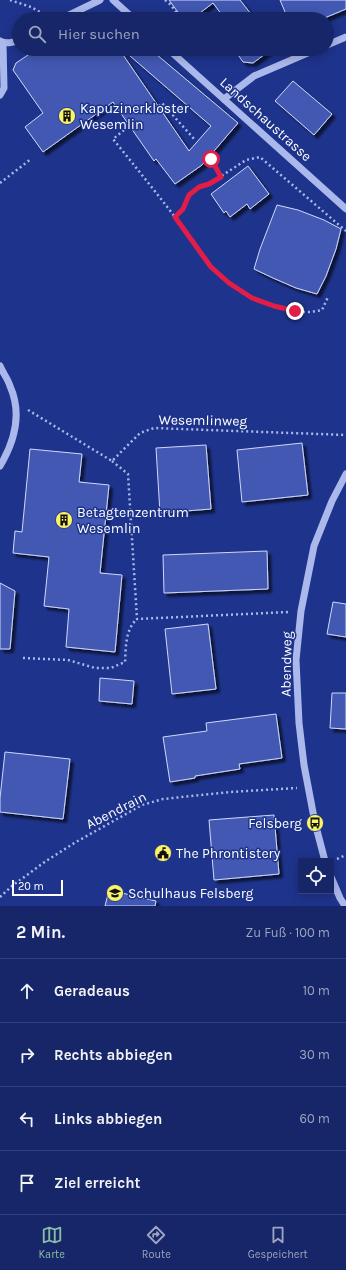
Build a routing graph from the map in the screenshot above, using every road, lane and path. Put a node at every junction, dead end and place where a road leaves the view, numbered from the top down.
1 (10, 0) edge
2 (100, 0) edge
3 (113, 0) edge
4 (165, 0) edge
5 (40, 12) edge
6 (75, 12) edge
7 (126, 12) edge
8 (176, 12) edge
9 (346, 37) edge
10 (2, 42) edge
11 (334, 42) edge
12 (176, 56) edge
13 (301, 56) edge
14 (0, 95) edge
15 (224, 99) junction
16 (159, 106) dead end
17 (128, 127) dead end
18 (195, 140) dead end
19 (31, 159) dead end
20 (211, 159) dead end
21 (221, 177) junction
22 (0, 184) edge
23 (346, 209) edge
24 (175, 217) junction
25 (346, 231) edge
26 (328, 297) dead end
27 (0, 366) edge
28 (16, 402) junction
29 (346, 434) edge
30 (112, 461) junction
31 (0, 466) edge
32 (346, 474) edge
33 (289, 612) dead end
34 (137, 619) junction
35 (23, 658) dead end
36 (308, 788) junction
37 (346, 855) edge
38 (324, 858) edge
39 (334, 860) edge
40 (334, 884) edge
41 (0, 897) edge
42 (345, 906) edge

1 - 5 path
2 - 6 street
3 - 7 street
4 - 8 path
9 - 11 street
10 - 14 street
12 - 15 street, Landschaustrasse
13 - 15 street
15 - 23 street, Landschaustrasse
16 - 18 path
17 - 24 path
19 - 22 path
20 - 21 path
21 - 24 path
21 - 25 path
24 - 26 path
27 - 28 street
28 - 30 path
28 - 31 street
29 - 30 path, Wesemlinweg
30 - 34 path
32 - 36 street, Abendweg
33 - 34 path
34 - 35 path
36 - 38 street, Abendweg
36 - 41 path, Abendrain
37 - 39 path
40 - 42 street

